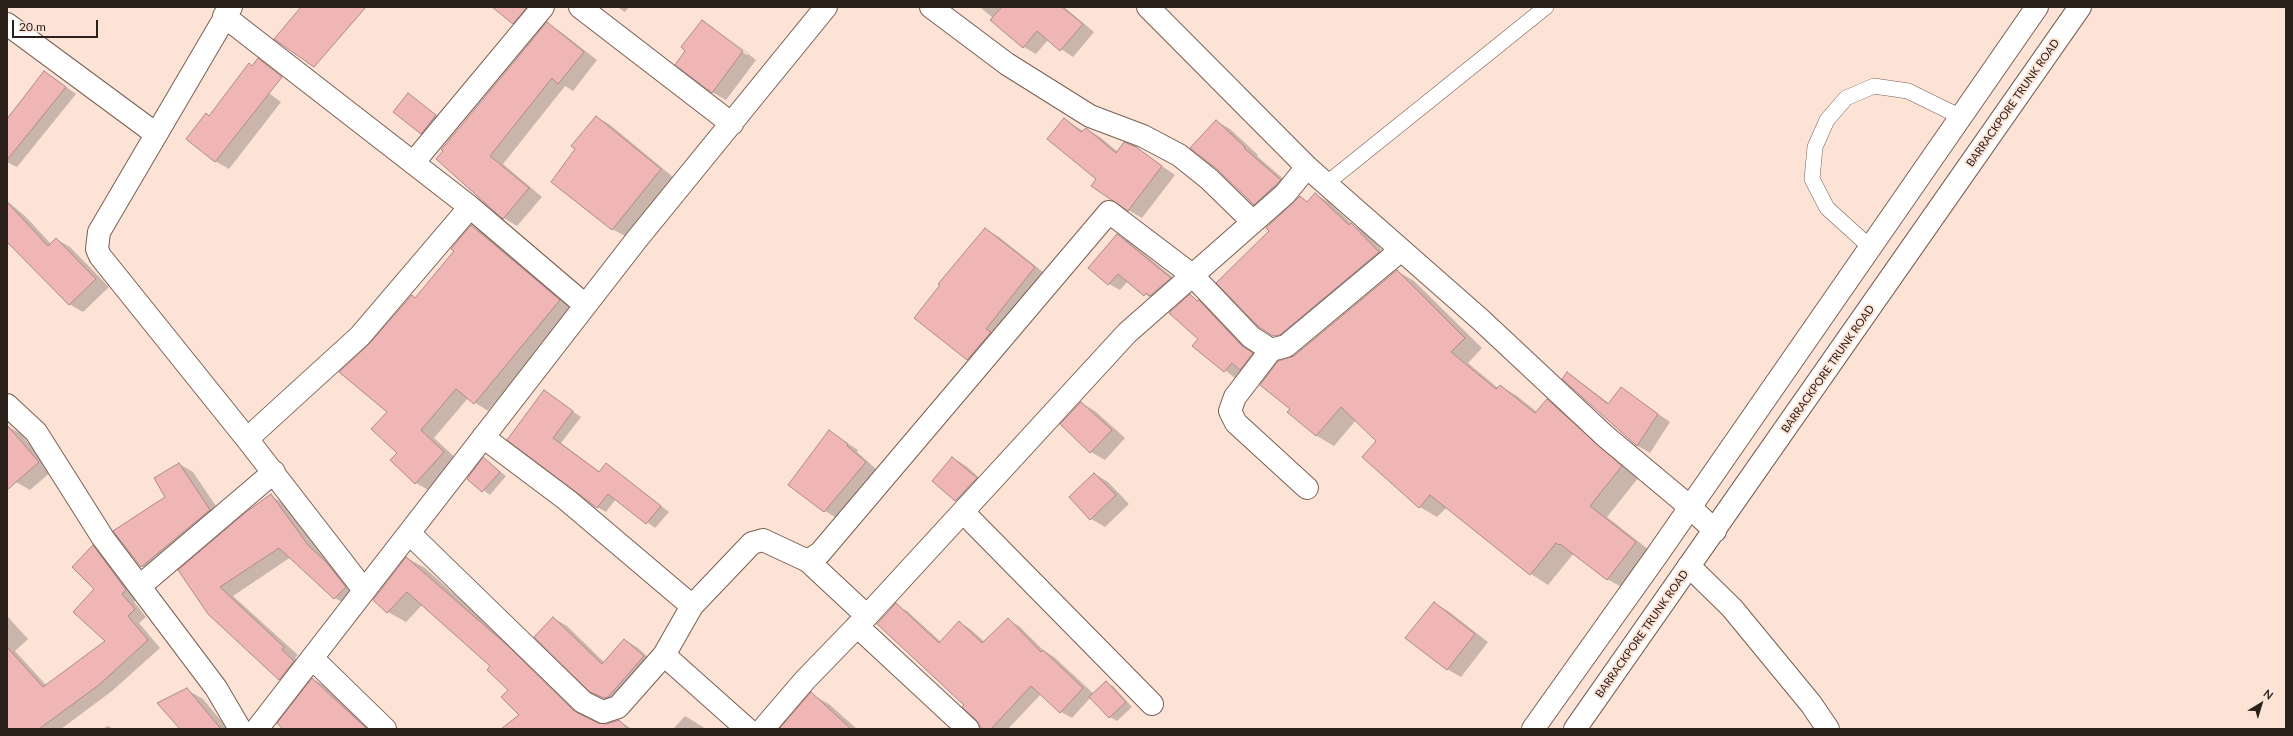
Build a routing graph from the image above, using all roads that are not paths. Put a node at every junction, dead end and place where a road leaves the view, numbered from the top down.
1 (543, 7) edge
2 (580, 7) edge
3 (826, 7) edge
4 (931, 7) edge
5 (1148, 7) edge
6 (1546, 7) edge
7 (2037, 7) edge
8 (2080, 7) edge
9 (228, 12) edge
10 (7, 24) edge
11 (1961, 117) junction
12 (732, 124) junction
13 (156, 134) junction
14 (413, 162) junction
15 (1307, 167) junction
16 (1327, 183) junction
17 (470, 207) junction
18 (1253, 222) junction
19 (1870, 247) junction
20 (1401, 250) junction
21 (1192, 275) junction
22 (585, 305) junction
23 (1271, 350) junction
24 (7, 405) edge
25 (483, 438) junction
26 (247, 439) junction
27 (274, 472) junction
28 (1307, 488) dead end
29 (1690, 507) junction
30 (963, 512) junction
31 (1715, 531) junction
32 (409, 533) junction
33 (808, 561) junction
34 (1689, 566) junction
35 (140, 586) junction
36 (364, 590) junction
37 (692, 606) junction
38 (862, 621) junction
39 (664, 655) junction
40 (312, 658) junction
41 (1152, 704) dead end
42 (240, 729) edge
43 (257, 729) edge
44 (385, 729) edge
45 (747, 729) edge
46 (763, 729) edge
47 (968, 729) edge
48 (1533, 729) edge
49 (1575, 729) edge
50 (1828, 729) edge

1 - 14 street
2 - 12 street
3 - 12 street
4 - 18 street
5 - 15 street
6 - 16 lane
7 - 11 street
8 - 31 street, BARRACKPORE TRUNK ROAD
9 - 13 street
9 - 14 street
10 - 13 street
11 - 19 street
11 - 19 lane
12 - 22 street
13 - 26 street
14 - 17 street
15 - 16 street
15 - 18 street
16 - 20 street
17 - 22 street
17 - 26 street
18 - 21 street
19 - 29 street
20 - 23 street
20 - 29 street
21 - 23 street
21 - 30 street
21 - 33 street
22 - 25 street
23 - 28 street
24 - 35 street
25 - 32 street
25 - 37 street
26 - 27 street
27 - 35 street
27 - 36 street
29 - 31 street
29 - 48 street
30 - 38 street
30 - 41 street
31 - 34 street, BARRACKPORE TRUNK ROAD
32 - 36 street
32 - 39 street
33 - 37 street
33 - 38 street
34 - 49 street, BARRACKPORE TRUNK ROAD
34 - 50 street
35 - 42 street
36 - 40 street
37 - 39 street
38 - 46 street
38 - 47 street
39 - 45 street
40 - 43 street
40 - 44 street

